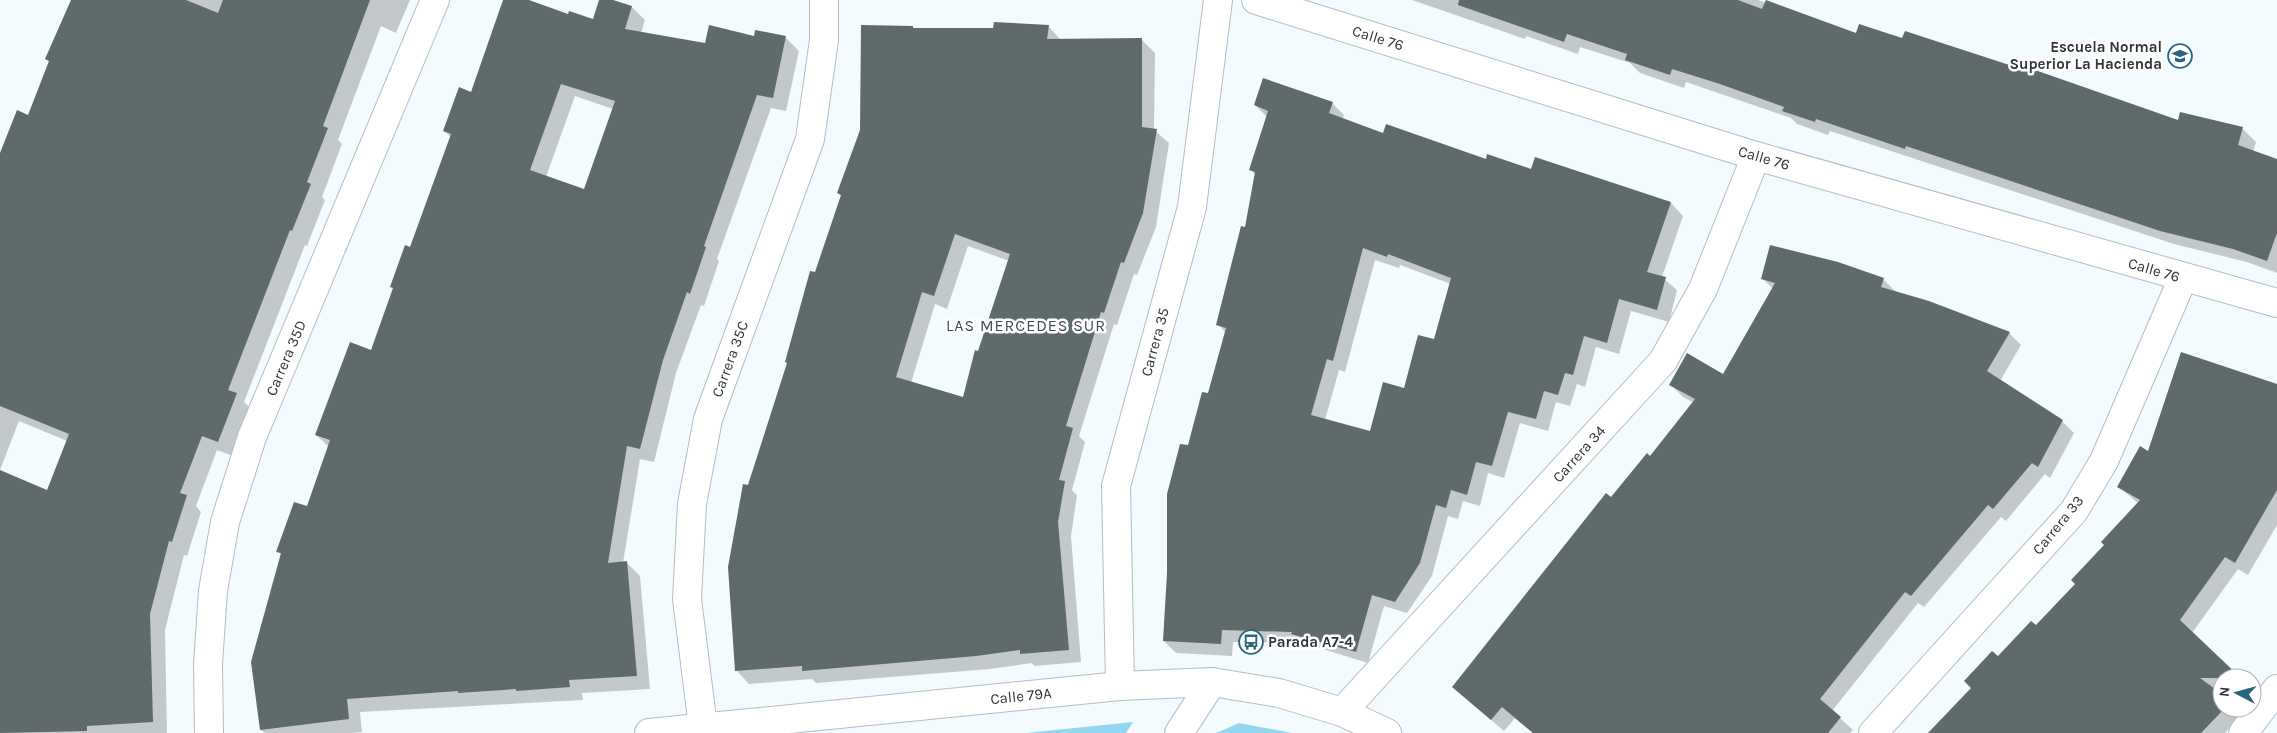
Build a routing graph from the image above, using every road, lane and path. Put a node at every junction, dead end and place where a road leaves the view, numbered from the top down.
1 (435, 0) edge
2 (824, 0) edge
3 (1218, 0) edge
4 (1256, 0) edge
5 (1756, 156) junction
6 (2183, 278) junction
7 (2277, 303) edge
8 (1212, 682) junction
9 (1120, 686) junction
10 (2277, 689) edge
11 (1342, 712) junction
12 (703, 728) junction
13 (209, 733) edge
14 (648, 733) edge
15 (1179, 733) edge
16 (1387, 733) edge
17 (1873, 733) edge
18 (2243, 733) edge

1 - 13 street, Carrera 35D
2 - 12 street, Carrera 35C
3 - 9 street, Carrera 35
4 - 5 street, Calle 76
5 - 6 street, Calle 76
5 - 11 street, Carrera 34
6 - 7 street, Calle 76
6 - 17 street, Carrera 33
8 - 9 street, Calle 79A
8 - 11 street, Calle 79A
8 - 15 street
9 - 12 street, Calle 79A
10 - 18 street
11 - 16 street, Calle 79A
12 - 14 street, Calle 79A

